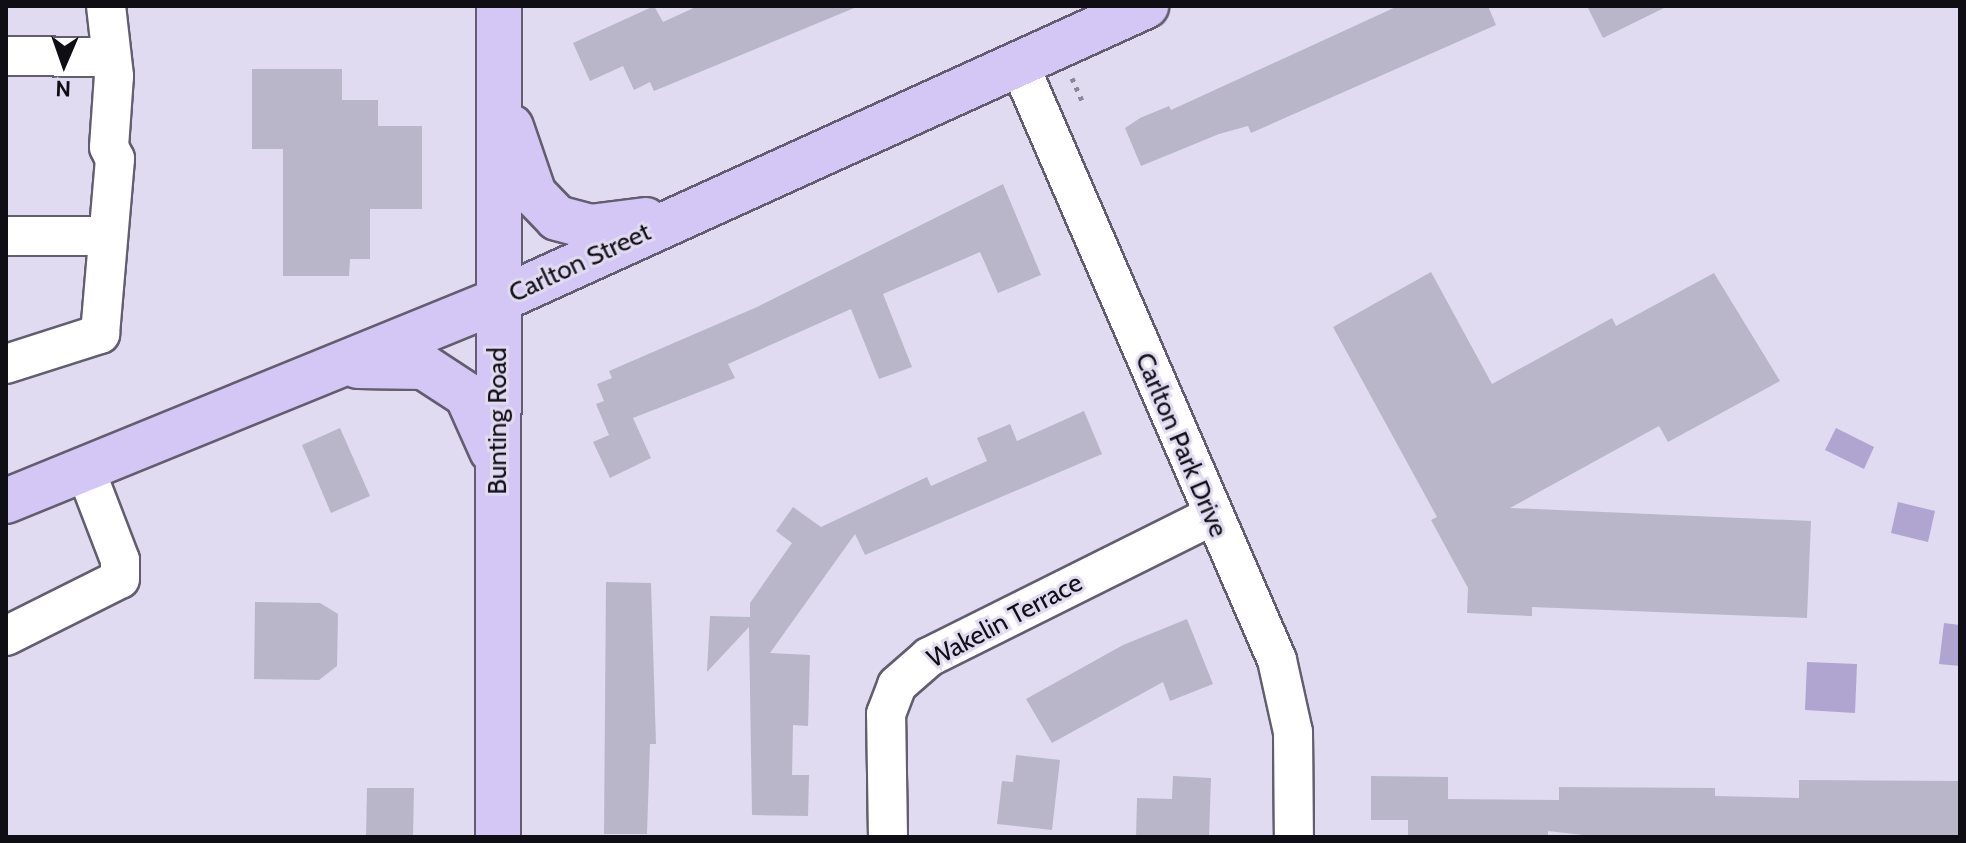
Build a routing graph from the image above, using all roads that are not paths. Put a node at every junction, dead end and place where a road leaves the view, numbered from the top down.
1 (106, 6) edge
2 (499, 6) edge
3 (1146, 6) edge
4 (6, 56) edge
5 (108, 57) junction
6 (1019, 64) junction
7 (500, 93) junction
8 (684, 216) junction
9 (6, 236) edge
10 (106, 236) junction
11 (499, 300) junction
12 (6, 364) edge
13 (338, 366) junction
14 (498, 464) junction
15 (85, 469) junction
16 (6, 501) edge
17 (1212, 516) junction
18 (6, 636) edge
19 (498, 837) edge
20 (888, 837) edge
21 (1294, 837) edge

1 - 5 street
2 - 7 main road, Bunting Road
3 - 6 main road, Carlton Street
4 - 5 street
5 - 10 street
6 - 8 main road, Carlton Street
6 - 17 street, Carlton Park Drive
7 - 8 main road
7 - 11 main road, Bunting Road
8 - 11 main road, Carlton Street
9 - 10 street
10 - 12 street
11 - 13 main road, Carlton Street
11 - 14 main road, Bunting Road
13 - 14 main road
13 - 15 main road, Carlton Street
14 - 19 main road, Bunting Road
15 - 16 main road, Carlton Street
15 - 18 street
17 - 20 street, Wakelin Terrace
17 - 21 street, Carlton Park Drive

